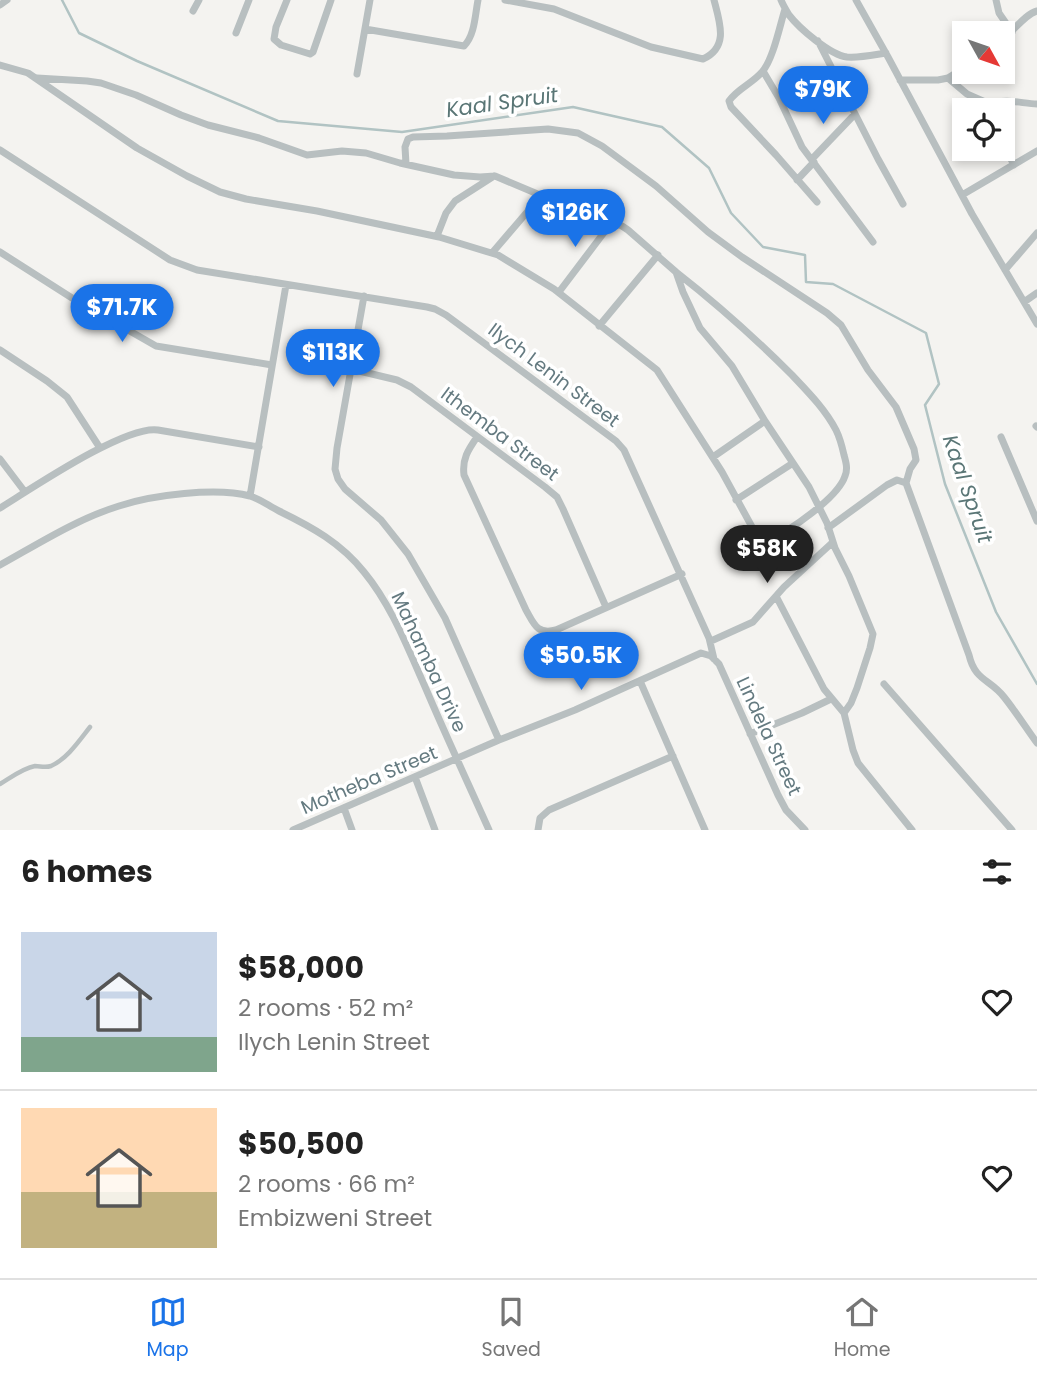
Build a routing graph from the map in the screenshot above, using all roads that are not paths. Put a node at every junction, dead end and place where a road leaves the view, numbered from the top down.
1 (6, 0) edge
2 (199, 0) edge
3 (249, 0) edge
4 (287, 0) edge
5 (331, 0) edge
6 (370, 0) edge
7 (478, 0) edge
8 (505, 0) edge
9 (714, 0) edge
10 (781, 0) edge
11 (856, 0) edge
12 (996, 0) edge
13 (517, 1) edge
14 (0, 5) edge
15 (785, 9) junction
16 (193, 11) dead end
17 (1037, 11) edge
18 (1004, 21) edge
19 (365, 29) junction
20 (1015, 29) edge
21 (236, 33) dead end
22 (818, 41) junction
23 (886, 53) junction
24 (0, 65) edge
25 (763, 71) junction
26 (357, 74) dead end
27 (952, 76) edge
28 (36, 78) junction
29 (948, 78) junction
30 (900, 80) junction
31 (976, 98) edge
32 (1015, 102) edge
33 (1037, 104) edge
34 (855, 114) junction
35 (0, 150) edge
36 (1037, 151) edge
37 (813, 160) junction
38 (1012, 161) edge
39 (406, 164) junction
40 (1014, 165) junction
41 (495, 176) junction
42 (797, 180) junction
43 (539, 195) junction
44 (961, 195) junction
45 (817, 202) dead end
46 (903, 204) dead end
47 (612, 222) junction
48 (1037, 233) edge
49 (437, 236) junction
50 (873, 242) dead end
51 (0, 252) edge
52 (492, 253) junction
53 (658, 256) junction
54 (1005, 270) junction
55 (676, 272) junction
56 (286, 285) junction
57 (559, 292) junction
58 (1037, 293) edge
59 (364, 296) junction
60 (1024, 302) junction
61 (1037, 324) edge
62 (599, 326) junction
63 (0, 350) edge
64 (272, 365) junction
65 (351, 369) junction
66 (765, 421) junction
67 (477, 437) junction
68 (1001, 437) dead end
69 (259, 447) junction
70 (100, 449) junction
71 (713, 457) junction
72 (0, 459) edge
73 (793, 463) junction
74 (906, 483) junction
75 (25, 492) junction
76 (250, 496) junction
77 (736, 499) junction
78 (819, 507) junction
79 (0, 508) edge
80 (1037, 521) edge
81 (828, 528) junction
82 (833, 542) junction
83 (0, 565) edge
84 (682, 575) junction
85 (776, 596) junction
86 (606, 607) junction
87 (711, 641) junction
88 (711, 656) junction
89 (640, 681) junction
90 (884, 684) dead end
91 (831, 699) junction
92 (844, 713) junction
93 (90, 727) dead end
94 (750, 734) junction
95 (499, 740) junction
96 (1037, 743) edge
97 (673, 756) junction
98 (458, 759) junction
99 (415, 777) junction
100 (0, 784) edge
101 (344, 808) junction
102 (701, 829) edge
103 (293, 830) edge
104 (352, 830) edge
105 (435, 830) edge
106 (489, 830) edge
107 (538, 830) edge
108 (805, 830) edge
109 (912, 830) edge
110 (1012, 830) edge

1 - 14 street
2 - 16 street
3 - 21 street
4 - 5 street
6 - 19 street
7 - 19 street
8 - 13 street
9 - 13 street
10 - 15 street
11 - 23 street
12 - 18 street
15 - 22 street
15 - 25 street
17 - 20 street
19 - 26 street
22 - 23 street
22 - 34 street
23 - 30 street
24 - 28 street
25 - 37 street
25 - 42 street
27 - 29 street
28 - 39 street
28 - 49 street
29 - 30 street
29 - 31 street
30 - 44 street
32 - 33 street
34 - 37 street
34 - 46 street
35 - 56 street, Ilych Lenin Street
36 - 40 street
37 - 42 street
37 - 50 street
38 - 40 street
39 - 41 street
39 - 74 street
40 - 44 street
41 - 43 street
41 - 49 street
42 - 45 street
43 - 47 street
43 - 52 street
44 - 54 street
47 - 53 street
47 - 57 street
48 - 54 street
49 - 52 street
51 - 64 street
52 - 57 street
53 - 55 street
53 - 62 street
54 - 60 street
55 - 66 street
55 - 78 street
56 - 59 street, Ilych Lenin Street
56 - 64 street
57 - 62 street
58 - 60 street
59 - 65 street
59 - 84 street, Ilych Lenin Street
60 - 61 street
62 - 71 street
63 - 70 street
64 - 69 street
65 - 67 street, Ithemba Street
65 - 95 street
66 - 71 street
66 - 73 street
67 - 86 street, Ithemba Street
67 - 86 street
68 - 80 street
69 - 70 street
69 - 76 street
70 - 75 street
71 - 77 street
72 - 75 street
73 - 77 street
73 - 78 street
74 - 81 street
74 - 96 street
75 - 79 street
76 - 83 street, Mahamba Drive
76 - 98 street, Mahamba Drive
77 - 78 street
78 - 81 street
81 - 82 street
82 - 85 street
82 - 92 street
84 - 86 street
84 - 87 street, Ilych Lenin Street
85 - 87 street
85 - 91 street
87 - 88 street, Lindela Street
88 - 89 street, Motheba Street
88 - 94 street, Lindela Street
89 - 95 street, Motheba Street
89 - 97 street
90 - 110 street
91 - 92 street
91 - 94 street
92 - 109 street
93 - 100 lane
94 - 108 street, Lindela Street
95 - 98 street, Motheba Street
97 - 102 street
97 - 107 street
98 - 99 street, Motheba Street
98 - 106 street, Mahamba Drive
99 - 101 street, Motheba Street
99 - 105 street
101 - 103 street, Motheba Street
101 - 104 street

